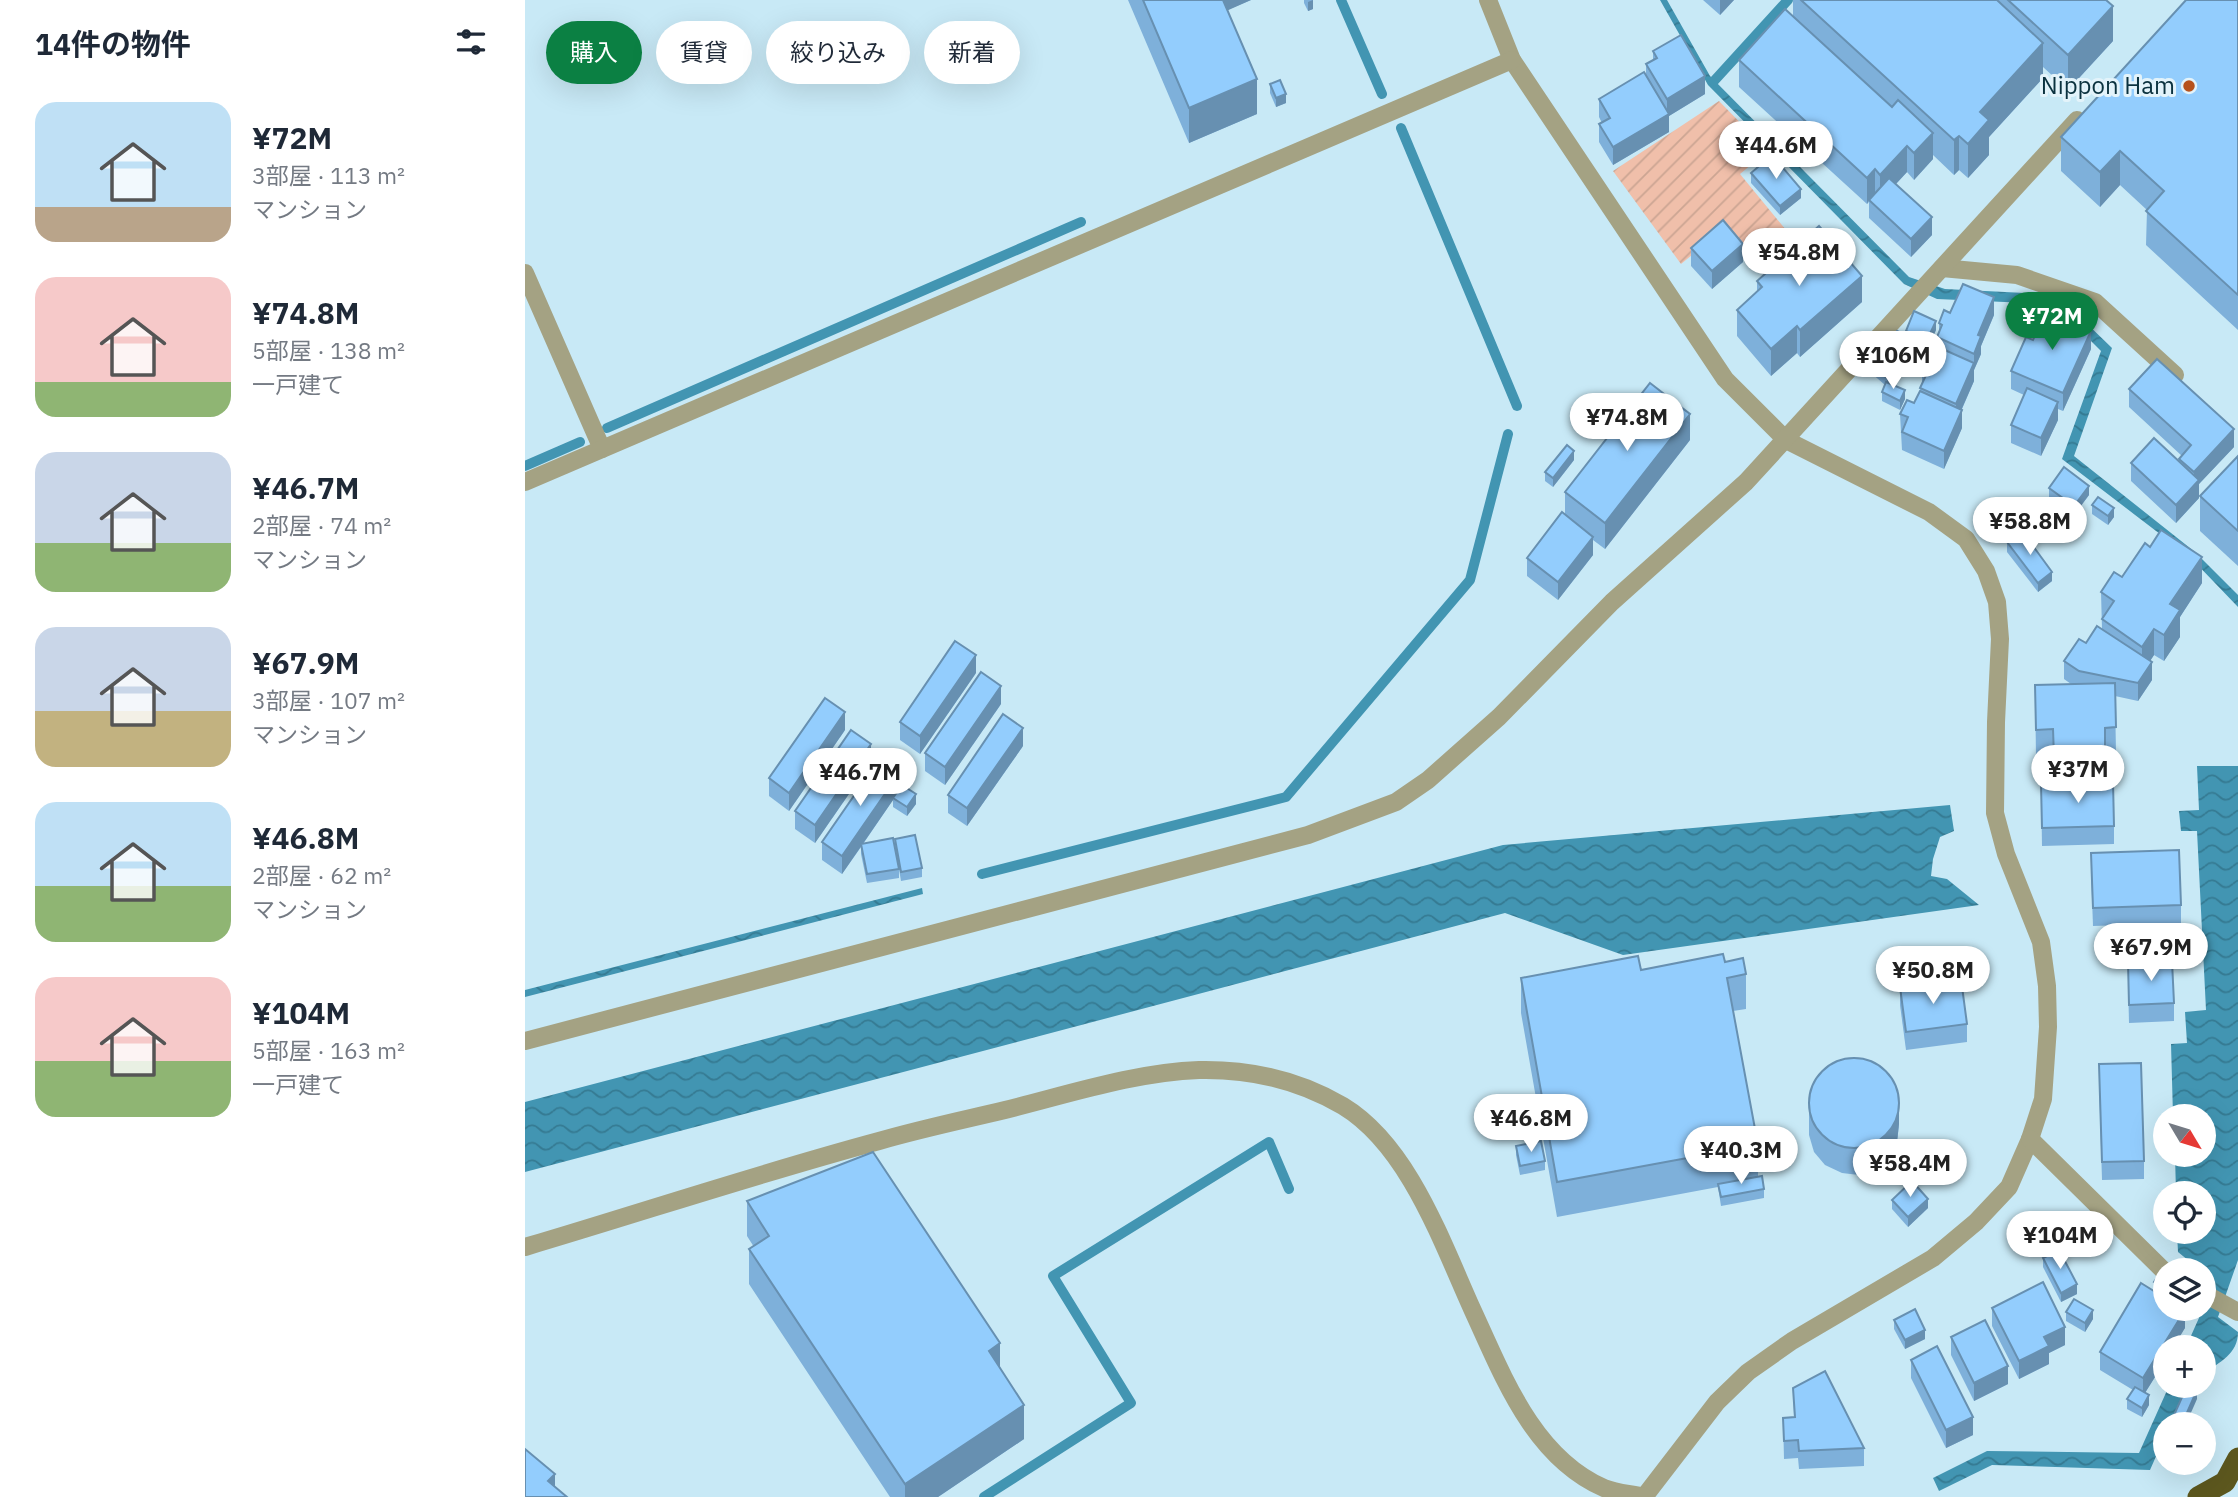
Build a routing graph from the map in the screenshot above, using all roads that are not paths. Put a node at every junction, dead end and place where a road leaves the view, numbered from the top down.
1 (1488, 0) edge
2 (1512, 60) junction
3 (2093, 103) edge
4 (525, 273) edge
5 (1938, 273) junction
6 (2192, 391) edge
7 (1786, 440) junction
8 (602, 449) junction
9 (525, 482) edge
10 (525, 1041) edge
11 (2030, 1139) junction
12 (525, 1247) edge
13 (2153, 1260) edge
14 (2216, 1300) edge
15 (2236, 1310) edge
16 (2238, 1458) edge
17 (1644, 1497) edge
18 (2198, 1497) edge

1 - 2 street
2 - 7 street
2 - 8 street
3 - 5 street
4 - 8 street
5 - 6 street
5 - 7 street
7 - 10 street
7 - 11 street
8 - 9 street
11 - 13 street
11 - 17 street
12 - 17 street
14 - 15 street
16 - 18 highway

